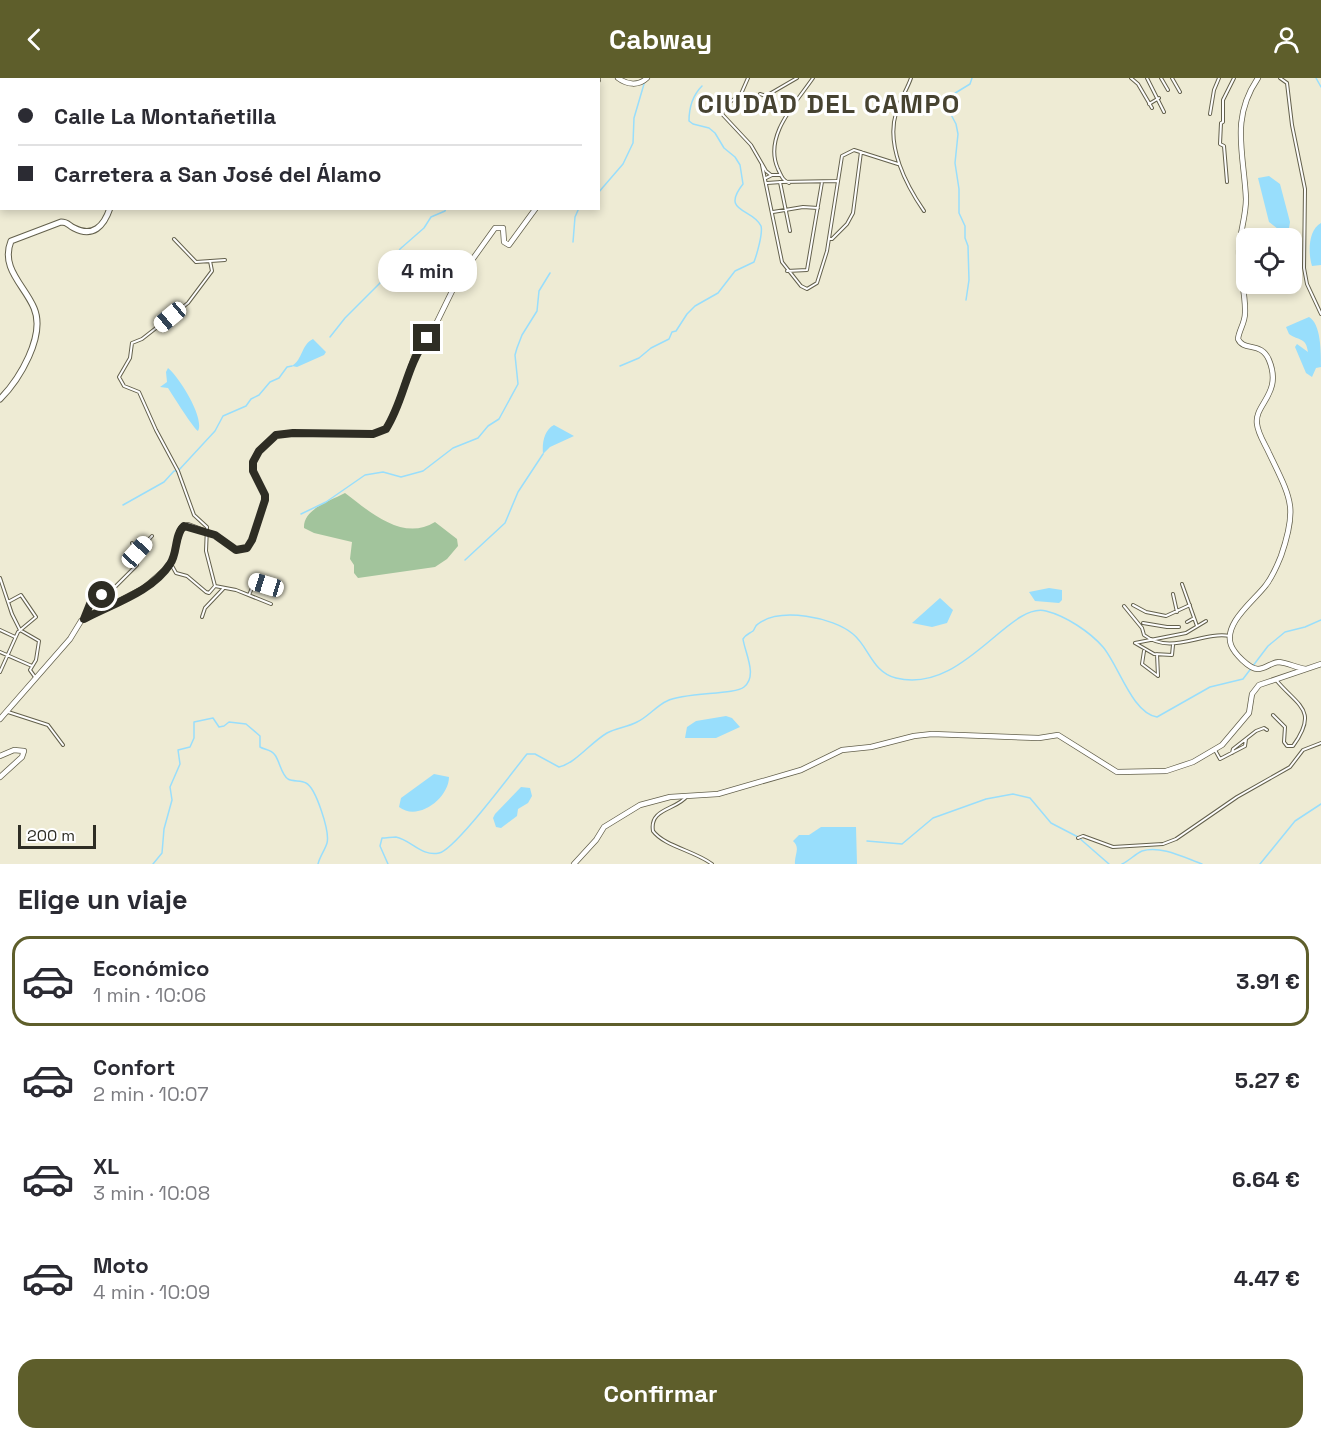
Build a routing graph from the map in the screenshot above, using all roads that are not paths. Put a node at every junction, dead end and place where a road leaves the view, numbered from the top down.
1 (618, 78) edge
2 (647, 78) edge
3 (748, 78) edge
4 (797, 78) edge
5 (813, 78) edge
6 (911, 78) edge
7 (1131, 78) edge
8 (1147, 78) edge
9 (1161, 78) edge
10 (1172, 78) edge
11 (1219, 78) edge
12 (1234, 78) edge
13 (1258, 78) edge
14 (1280, 78) edge
15 (1168, 90) dead end
16 (1180, 92) dead end
17 (760, 94) dead end
18 (1158, 98) junction
19 (1149, 104) junction
20 (1152, 108) dead end
21 (1164, 111) dead end
22 (1210, 114) dead end
23 (861, 152) junction
24 (898, 164) junction
25 (762, 165) junction
26 (776, 165) junction
27 (771, 175) junction
28 (781, 176) junction
29 (837, 181) junction
30 (766, 182) junction
31 (781, 182) junction
32 (822, 182) junction
33 (1227, 182) dead end
34 (789, 183) junction
35 (818, 208) junction
36 (109, 210) edge
37 (535, 210) edge
38 (785, 210) junction
39 (924, 211) dead end
40 (772, 212) junction
41 (790, 231) dead end
42 (174, 239) dead end
43 (829, 239) junction
44 (225, 260) dead end
45 (210, 261) junction
46 (787, 271) junction
47 (1321, 314) edge
48 (0, 399) edge
49 (208, 532) junction
50 (152, 536) dead end
51 (132, 543) dead end
52 (137, 552) junction
53 (128, 562) dead end
54 (171, 564) junction
55 (0, 578) edge
56 (1182, 584) dead end
57 (266, 585) dead end
58 (215, 586) junction
59 (223, 588) junction
60 (1173, 594) dead end
61 (249, 596) junction
62 (8, 602) junction
63 (271, 604) dead end
64 (1133, 605) dead end
65 (1190, 605) junction
66 (1124, 606) dead end
67 (1177, 612) junction
68 (202, 617) dead end
69 (1194, 618) junction
70 (84, 619) junction
71 (1206, 621) dead end
72 (1187, 622) dead end
73 (1143, 623) dead end
74 (1197, 626) junction
75 (1179, 627) dead end
76 (0, 630) edge
77 (20, 630) junction
78 (1230, 636) junction
79 (15, 637) junction
80 (1153, 640) junction
81 (1173, 645) junction
82 (1144, 650) junction
83 (0, 652) edge
84 (7, 654) junction
85 (1157, 654) junction
86 (1321, 664) edge
87 (32, 666) junction
88 (1306, 669) junction
89 (0, 672) edge
90 (36, 677) junction
91 (1275, 679) junction
92 (6, 711) junction
93 (1273, 715) dead end
94 (0, 719) edge
95 (1267, 730) dead end
96 (1321, 743) edge
97 (63, 745) dead end
98 (1215, 749) junction
99 (0, 756) edge
100 (0, 777) edge
101 (687, 796) junction
102 (1078, 838) dead end
103 (574, 864) edge
104 (712, 864) edge

1 - 2 street
3 - 25 street
4 - 17 street
5 - 26 street
6 - 24 street
7 - 19 street
8 - 18 street
9 - 15 street
10 - 16 street
11 - 22 street
12 - 33 street
13 - 78 street
14 - 47 street
18 - 19 street
18 - 21 street
19 - 20 street
23 - 24 street
23 - 29 street
23 - 43 street
24 - 39 street
25 - 27 street
25 - 30 street
26 - 27 street
26 - 28 street
27 - 28 street
27 - 30 street
28 - 31 street
28 - 34 street
29 - 32 street
29 - 43 street
30 - 31 street
30 - 40 street
31 - 34 street
31 - 38 street
32 - 34 street
32 - 35 street
35 - 38 street
35 - 46 street
36 - 48 main road
37 - 49 street
38 - 40 street
38 - 41 street
40 - 46 street
42 - 45 street
43 - 46 street
44 - 45 street
45 - 49 street
49 - 54 street
49 - 58 street
50 - 52 street
51 - 52 street
52 - 53 street
52 - 70 street
54 - 58 street
54 - 70 street
55 - 62 street
56 - 65 street
57 - 61 street
58 - 59 street
59 - 61 street
59 - 68 street
60 - 67 street
61 - 63 street
62 - 77 street
62 - 77 street
64 - 67 street
65 - 67 street
65 - 69 street
66 - 80 street
69 - 72 street
69 - 74 street
70 - 90 street
71 - 74 street
73 - 75 street
74 - 80 street
76 - 79 street
77 - 79 street
77 - 87 street
78 - 81 street
78 - 88 street
79 - 84 street
80 - 81 street
80 - 82 street
81 - 85 street
82 - 85 street
82 - 85 street
83 - 84 street
84 - 87 street
84 - 89 street
86 - 88 street
87 - 90 street
88 - 91 street
90 - 92 street
91 - 93 street
91 - 98 street
92 - 94 street
92 - 97 street
95 - 98 street
96 - 102 street
98 - 101 street
99 - 100 street
101 - 103 street
101 - 104 street

